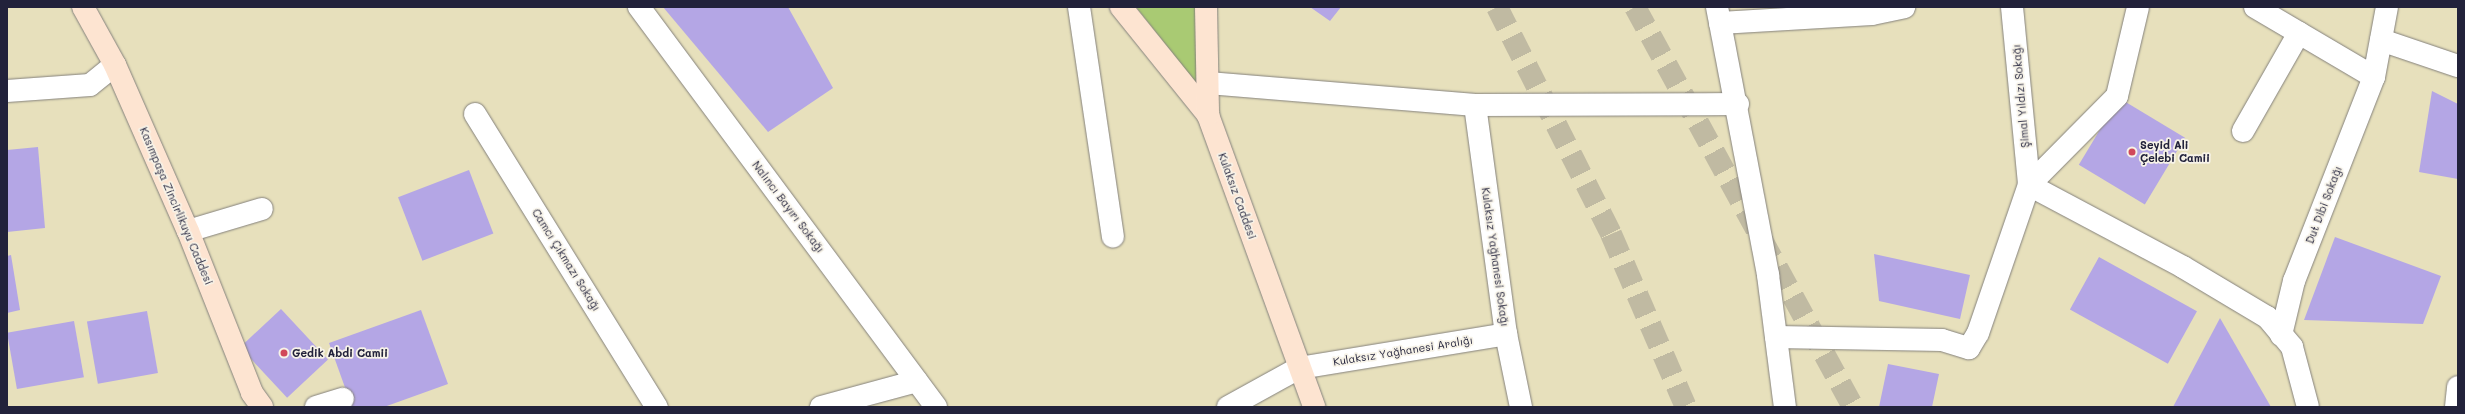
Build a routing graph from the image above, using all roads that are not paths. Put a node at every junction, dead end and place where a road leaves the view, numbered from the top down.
1 (83, 7) edge
2 (639, 7) edge
3 (1079, 7) edge
4 (1121, 7) edge
5 (1206, 7) edge
6 (1904, 7) edge
7 (2012, 7) edge
8 (2138, 7) edge
9 (2256, 7) edge
10 (2387, 7) edge
11 (1871, 11) edge
12 (1719, 15) edge
13 (2300, 33) junction
14 (2381, 40) junction
15 (115, 65) junction
16 (2458, 66) edge
17 (2374, 78) junction
18 (1208, 84) junction
19 (7, 92) edge
20 (1738, 104) junction
21 (1475, 105) junction
22 (475, 114) dead end
23 (1208, 115) junction
24 (2243, 131) dead end
25 (2029, 185) junction
26 (262, 209) dead end
27 (188, 231) junction
28 (1113, 237) dead end
29 (1506, 334) junction
30 (2281, 335) junction
31 (1776, 337) junction
32 (1299, 368) junction
33 (917, 381) junction
34 (2458, 387) edge
35 (343, 399) dead end
36 (262, 407) edge
37 (316, 407) edge
38 (657, 407) edge
39 (821, 407) edge
40 (936, 407) edge
41 (1228, 407) edge
42 (1314, 407) edge
43 (1521, 407) edge
44 (1785, 407) edge
45 (2308, 407) edge
46 (2456, 407) edge

1 - 15 street, Kasımpaşa Zincirlikuyu Caddesi
2 - 33 street, Nalıncı Bayırı Sokağı
3 - 28 street
4 - 23 street, Kulaksız Caddesi
5 - 18 street
6 - 11 street
7 - 25 street, Şimal Yıldızı Sokağı
8 - 25 street
9 - 13 street
10 - 14 street, Dut Dibi Sokağı
11 - 12 street
12 - 20 street
13 - 17 street
13 - 24 street
14 - 16 street
14 - 17 street, Dut Dibi Sokağı
15 - 19 street
15 - 27 street, Kasımpaşa Zincirlikuyu Caddesi
17 - 30 street, Dut Dibi Sokağı
18 - 21 street
18 - 23 street
20 - 21 street
20 - 31 street
21 - 29 street, Kulaksız Yağhanesi Sokağı
22 - 38 street, Camcı Çıkmazı Sokağı
23 - 32 street, Kulaksız Caddesi
25 - 30 street
25 - 31 street
26 - 27 street
27 - 36 street, Kasımpaşa Zincirlikuyu Caddesi
29 - 32 street, Kulaksız Yağhanesi Aralığı
29 - 43 street, Kulaksız Yağhanesi Sokağı
30 - 45 street
31 - 44 street
32 - 41 street, Kulaksız Yağhanesi Aralığı
32 - 42 street, Kulaksız Caddesi
33 - 39 street
33 - 40 street, Nalıncı Bayırı Sokağı
34 - 46 street
35 - 37 street

